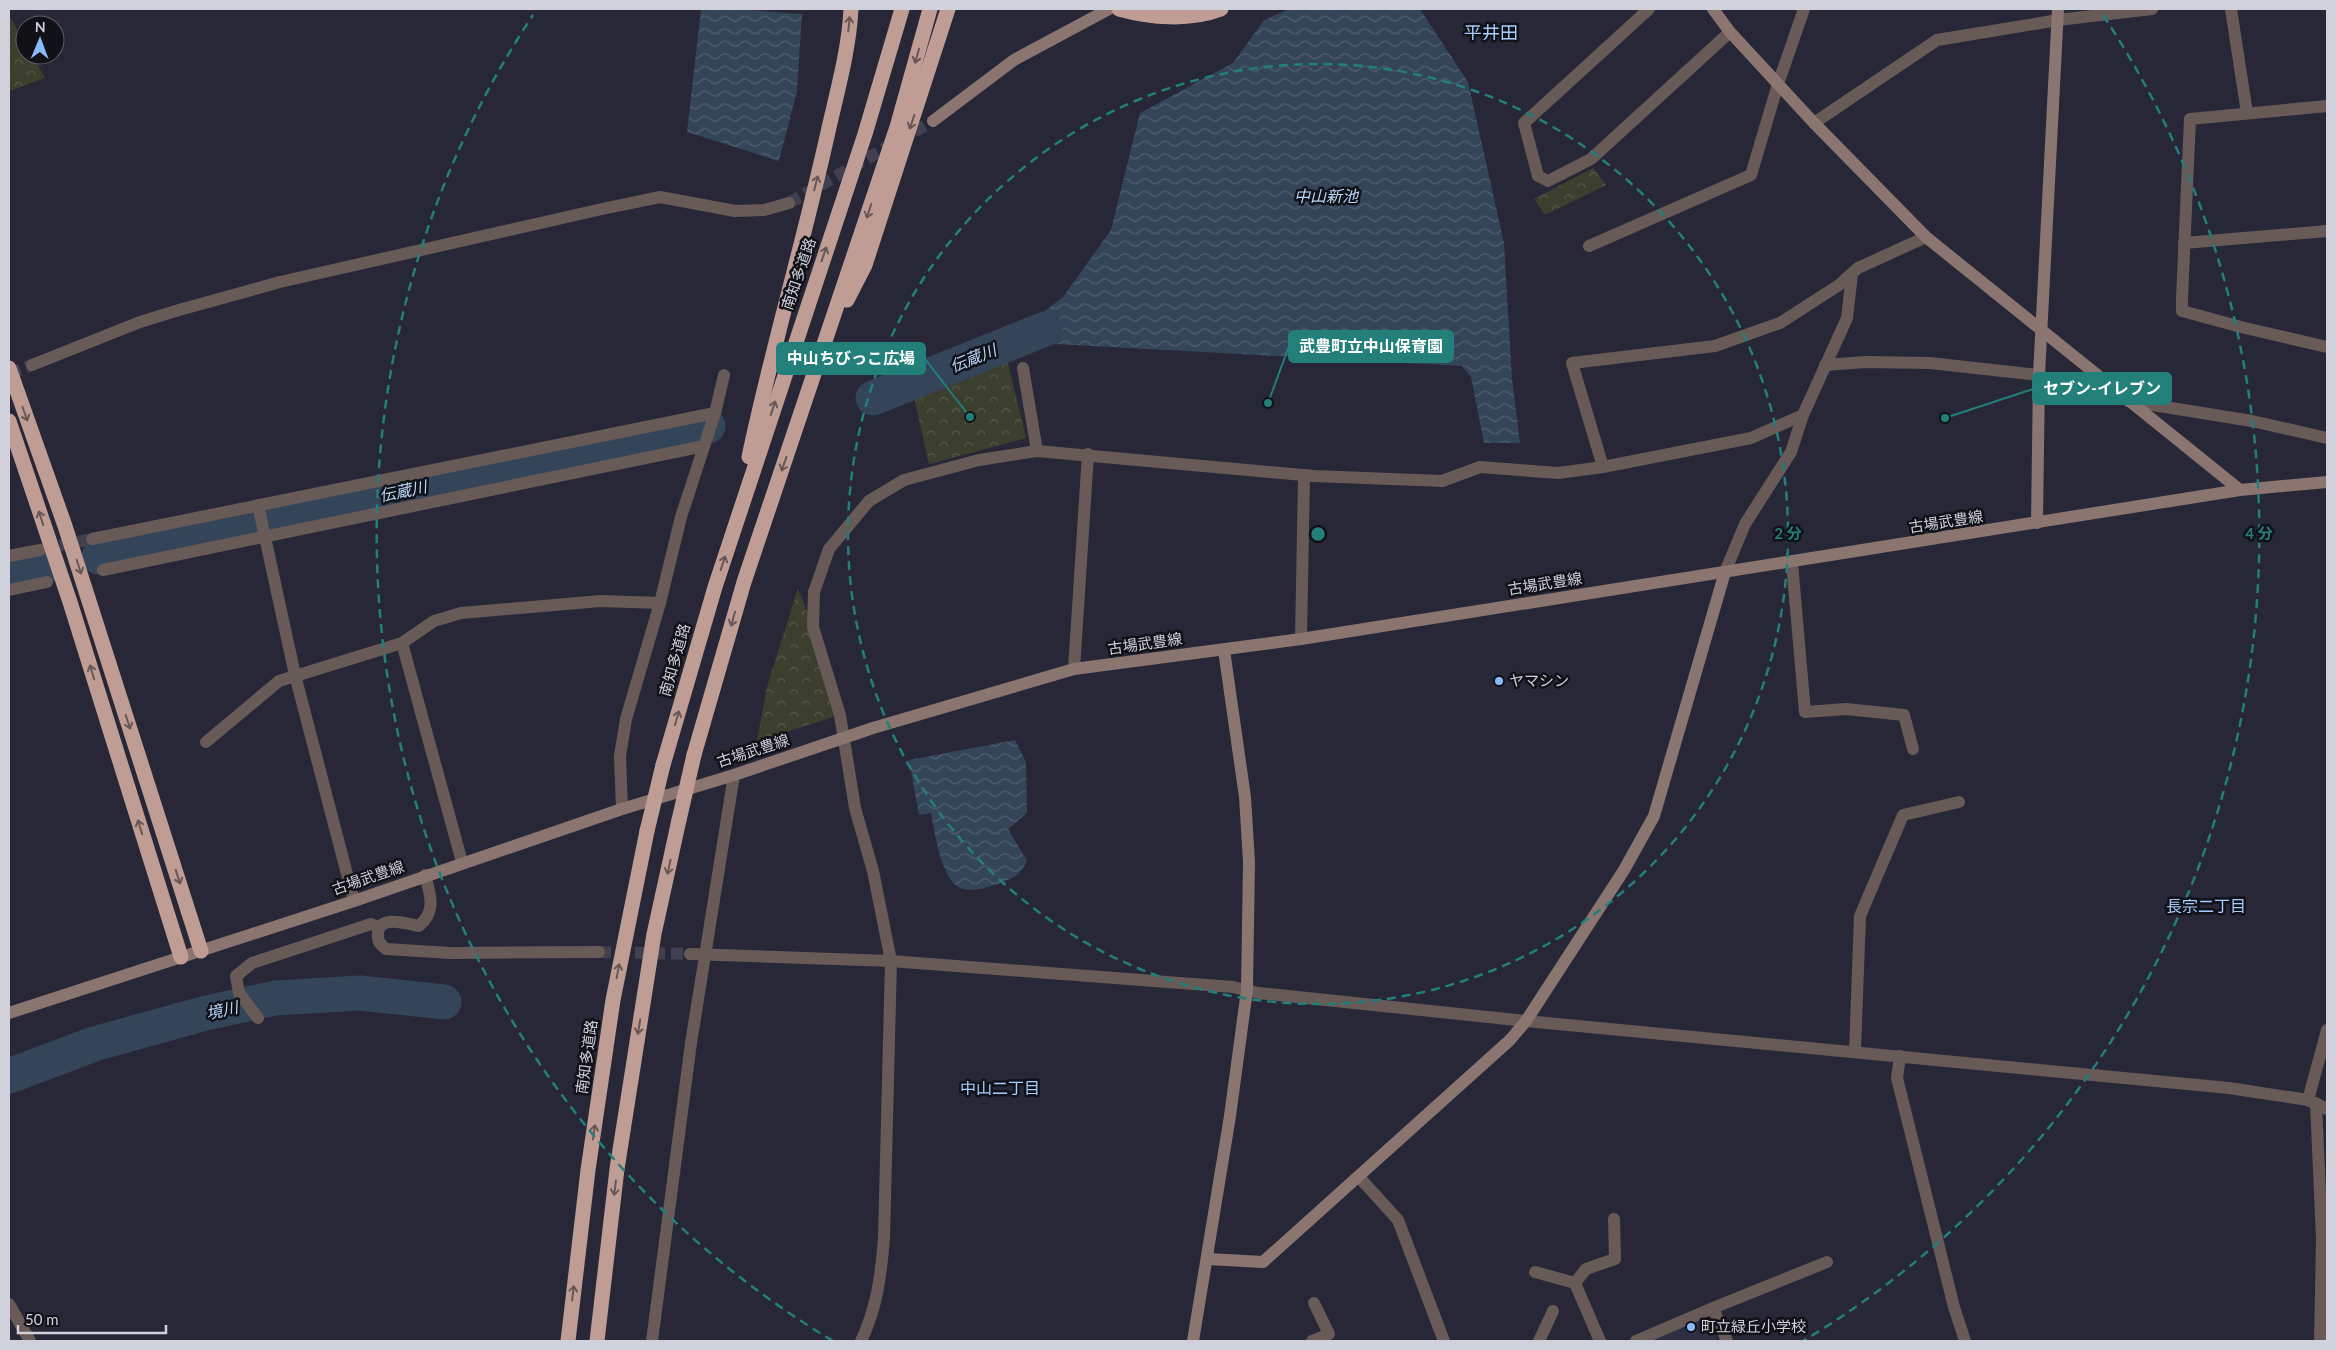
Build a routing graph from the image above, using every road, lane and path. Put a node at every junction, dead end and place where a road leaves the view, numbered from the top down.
1 (850, 9) edge
2 (902, 9) edge
3 (930, 9) edge
4 (948, 9) edge
5 (1109, 9) edge
6 (1119, 9) edge
7 (1221, 9) edge
8 (1649, 9) edge
9 (1712, 9) edge
10 (2152, 9) edge
11 (2231, 9) edge
12 (1800, 10) edge
13 (2058, 14) edge
14 (1730, 32) junction
15 (1778, 84) junction
16 (2327, 106) edge
17 (2247, 113) junction
18 (933, 120) tunnel mouth
19 (1814, 123) junction
20 (789, 203) tunnel mouth
21 (2327, 231) edge
22 (1926, 237) junction
23 (2184, 243) junction
24 (1589, 246) dead end
25 (1852, 274) junction
26 (2041, 329) junction
27 (826, 339) junction
28 (2327, 347) edge
29 (32, 365) tunnel mouth
30 (1825, 366) junction
31 (9, 368) edge
32 (1024, 368) dead end
33 (724, 375) dead end
34 (2038, 375) junction
35 (2128, 401) junction
36 (715, 414) junction
37 (1803, 415) junction
38 (9, 421) edge
39 (2327, 438) edge
40 (704, 446) junction
41 (1037, 451) junction
42 (1088, 454) junction
43 (1603, 467) junction
44 (1304, 476) junction
45 (2327, 482) edge
46 (2240, 490) junction
47 (258, 505) junction
48 (2037, 523) junction
49 (265, 537) junction
50 (731, 537) junction
51 (92, 540) tunnel mouth
52 (40, 550) tunnel mouth
53 (9, 556) edge
54 (1792, 563) junction
55 (103, 570) dead end
56 (1725, 572) junction
57 (47, 582) dead end
58 (9, 590) edge
59 (660, 603) junction
60 (1301, 639) junction
61 (402, 643) junction
62 (1224, 650) junction
63 (1074, 670) junction
64 (295, 676) junction
65 (844, 738) junction
66 (206, 742) dead end
67 (1913, 749) dead end
68 (734, 775) junction
69 (1959, 802) dead end
70 (622, 809) junction
71 (462, 862) junction
72 (425, 875) junction
73 (354, 901) junction
74 (379, 928) junction
75 (201, 951) junction
76 (599, 952) tunnel mouth
77 (690, 954) tunnel mouth
78 (706, 954) junction
79 (181, 957) junction
80 (891, 961) junction
81 (1246, 990) junction
82 (9, 1013) edge
83 (258, 1018) dead end
84 (1526, 1021) junction
85 (2327, 1030) edge
86 (1855, 1051) junction
87 (1900, 1056) junction
88 (2317, 1104) edge
89 (1359, 1176) junction
90 (1614, 1219) dead end
91 (1208, 1259) junction
92 (1827, 1262) dead end
93 (1535, 1272) dead end
94 (1575, 1283) junction
95 (1314, 1303) dead end
96 (9, 1304) edge
97 (1713, 1308) junction
98 (1553, 1311) dead end
99 (13, 1317) edge
100 (30, 1341) edge
101 (568, 1341) edge
102 (597, 1341) edge
103 (652, 1341) edge
104 (861, 1341) edge
105 (1193, 1341) edge
106 (1312, 1341) edge
107 (1444, 1341) edge
108 (1539, 1341) edge
109 (1600, 1341) edge
110 (1636, 1341) edge
111 (1727, 1341) edge
112 (1965, 1341) edge
113 (2320, 1341) edge

50 -> 1 highway
50 -> 2 highway, 南知多道路
3 -> 27 highway
4 -> 27 highway
5 - 18 street
6 - 7 highway
8 - 14 street
9 - 14 street
10 - 13 street
11 - 17 street
12 - 15 street
13 - 19 street
13 - 26 street
14 - 15 street
15 - 19 street
15 - 24 street
16 - 17 street
17 - 23 street
19 - 22 street
20 - 29 street
21 - 23 street
22 - 25 street
22 - 26 street
23 - 28 street
25 - 30 street
25 - 43 street
26 - 34 street
26 - 35 street
27 -> 102 highway, bridge
30 - 34 street
30 - 37 street
31 -> 75 highway
32 - 41 street
33 - 36 street
34 - 48 street
35 - 39 street
35 - 46 street
36 - 40 street
36 - 47 street
37 - 43 street
37 - 56 street
79 -> 38 highway
40 - 49 street
40 - 59 street
41 - 42 street
41 - 65 street
42 - 44 street
42 - 63 street
43 - 44 street
44 - 60 street
45 - 46 street, 古場武豊線
46 - 48 street, 古場武豊線
47 - 49 street
47 - 51 street
48 - 54 street, 古場武豊線
49 - 55 street
49 - 64 street
101 -> 50 highway, 南知多道路, bridge
52 - 53 street
54 - 56 street, 古場武豊線
54 - 67 street
56 - 60 street, 古場武豊線
56 - 84 street
57 - 58 street
59 - 61 street
59 - 70 street
60 - 62 street, 古場武豊線
61 - 64 street
61 - 71 street
62 - 63 street, 古場武豊線
62 - 81 street
63 - 65 street, 古場武豊線
64 - 66 street
64 - 73 street
65 - 68 street, 古場武豊線
65 - 80 street
68 - 70 street, 古場武豊線
68 - 78 street
69 - 86 street
70 - 71 street, 古場武豊線
71 - 72 street, 古場武豊線
72 - 73 street, 古場武豊線
72 - 74 street
73 - 75 street, 古場武豊線
74 - 76 street
74 - 83 street
75 - 79 street, 古場武豊線
77 - 78 street
78 - 80 street
78 - 103 street
79 - 82 street, 古場武豊線
80 - 81 street
80 - 104 street
81 - 84 street
81 - 91 street
84 - 86 street
84 - 89 street
85 - 88 street
86 - 87 street
87 - 88 street
87 - 112 street
88 - 113 street
89 - 91 street
89 - 107 street
90 - 94 street
91 - 105 street
92 - 97 street
93 - 94 street
94 - 109 street
95 - 106 street
96 - 99 street
97 - 110 street
97 - 111 street
98 - 108 street
99 - 100 street

